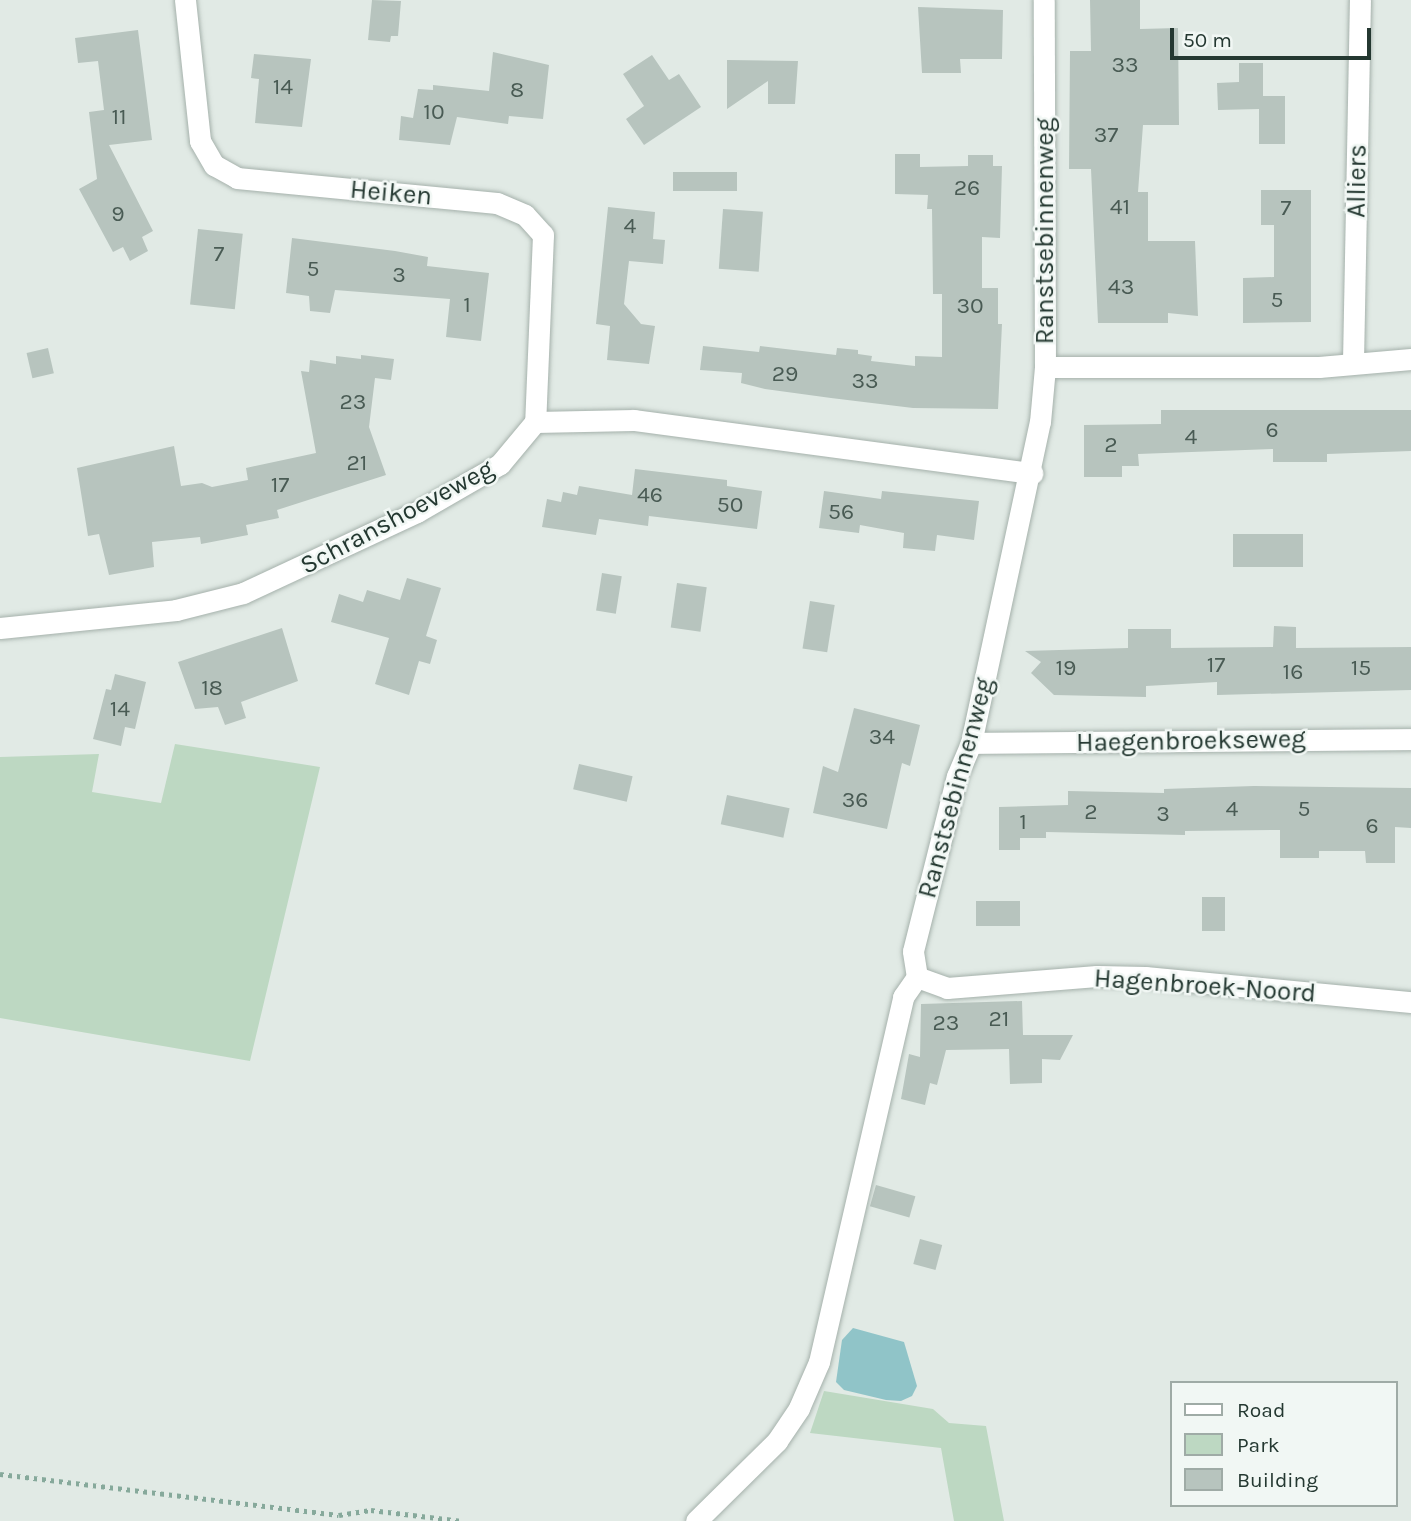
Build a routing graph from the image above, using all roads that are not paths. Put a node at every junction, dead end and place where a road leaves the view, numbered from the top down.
1 (185, 0) edge
2 (1044, 0) edge
3 (1360, 0) edge
4 (1411, 359) edge
5 (1353, 362) junction
6 (1045, 367) junction
7 (535, 422) junction
8 (1032, 472) junction
9 (0, 628) edge
10 (1411, 739) edge
11 (971, 743) junction
12 (917, 977) junction
13 (1411, 1002) edge
14 (696, 1521) edge

1 - 7 street, Heiken
2 - 6 street, Ranstsebinnenweg
3 - 5 street, Alliers
4 - 5 street
5 - 6 street
6 - 8 street, Ranstsebinnenweg
7 - 8 street
7 - 9 street, Schranshoeveweg
8 - 11 street, Ranstsebinnenweg
10 - 11 street, Haegenbroekseweg
11 - 12 street, Ranstsebinnenweg
12 - 13 street, Hagenbroek-Noord
12 - 14 street

